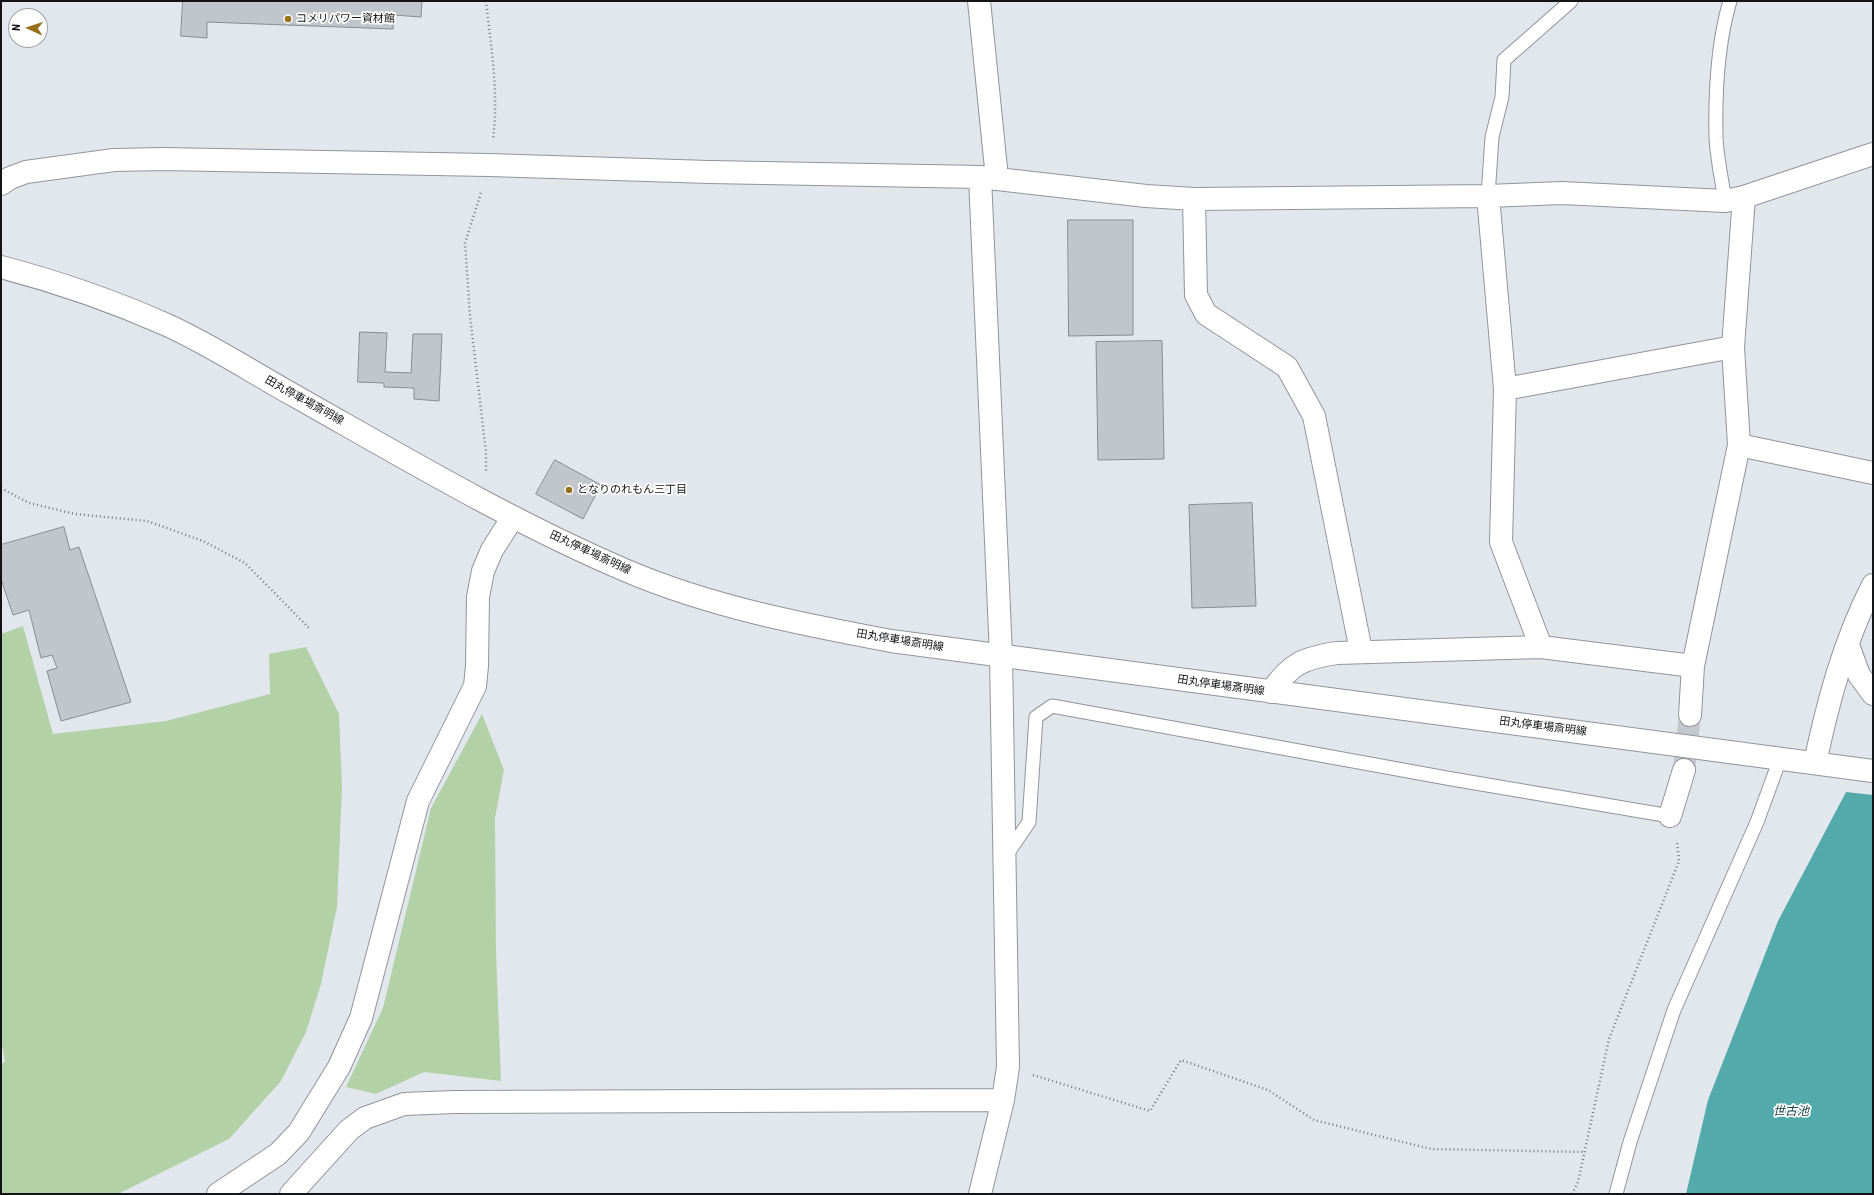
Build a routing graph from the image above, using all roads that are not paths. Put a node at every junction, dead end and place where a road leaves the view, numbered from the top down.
1 (979, 1) edge
2 (1571, 1) edge
3 (1730, 1) edge
4 (1873, 154) edge
5 (989, 178) junction
6 (1, 184) edge
7 (1488, 196) junction
8 (1194, 198) junction
9 (1734, 199) junction
10 (1, 267) edge
11 (1733, 347) junction
12 (1505, 389) junction
13 (1739, 445) junction
14 (1873, 473) edge
15 (514, 517) junction
16 (1873, 585) edge
17 (1848, 645) junction
18 (1541, 647) junction
19 (1361, 651) junction
20 (1001, 655) junction
21 (1693, 666) junction
22 (1271, 692) junction
23 (1873, 694) edge
24 (1690, 715) tunnel mouth
25 (1780, 759) junction
26 (1815, 763) junction
27 (1684, 770) tunnel mouth
28 (1873, 771) edge
29 (1670, 816) joint
30 (1005, 857) junction
31 (1003, 1100) junction
32 (218, 1194) edge
33 (291, 1194) edge
34 (980, 1194) edge
35 (1616, 1194) edge

1 - 5 street
2 - 7 lane
3 - 9 lane
4 - 9 street
5 - 6 street
5 - 8 street
5 - 20 street
7 - 8 street
7 - 9 street
7 - 12 street
8 - 19 street
9 - 11 street
10 - 15 street, 田丸停車場斎明線
11 - 12 street
11 - 13 street
12 - 18 street
13 - 14 street
13 - 21 street
15 - 20 street, 田丸停車場斎明線
15 - 32 street
16 - 17 street
17 - 23 street
17 - 26 street
18 - 19 street
18 - 21 street
19 - 22 street
20 - 22 street, 田丸停車場斎明線
20 - 30 street
21 - 24 street
22 - 25 street, 田丸停車場斎明線
25 - 26 street, 田丸停車場斎明線
25 - 35 lane
26 - 28 street, 田丸停車場斎明線
27 - 29 street
29 - 30 lane
30 - 31 street
31 - 33 street
31 - 34 street

